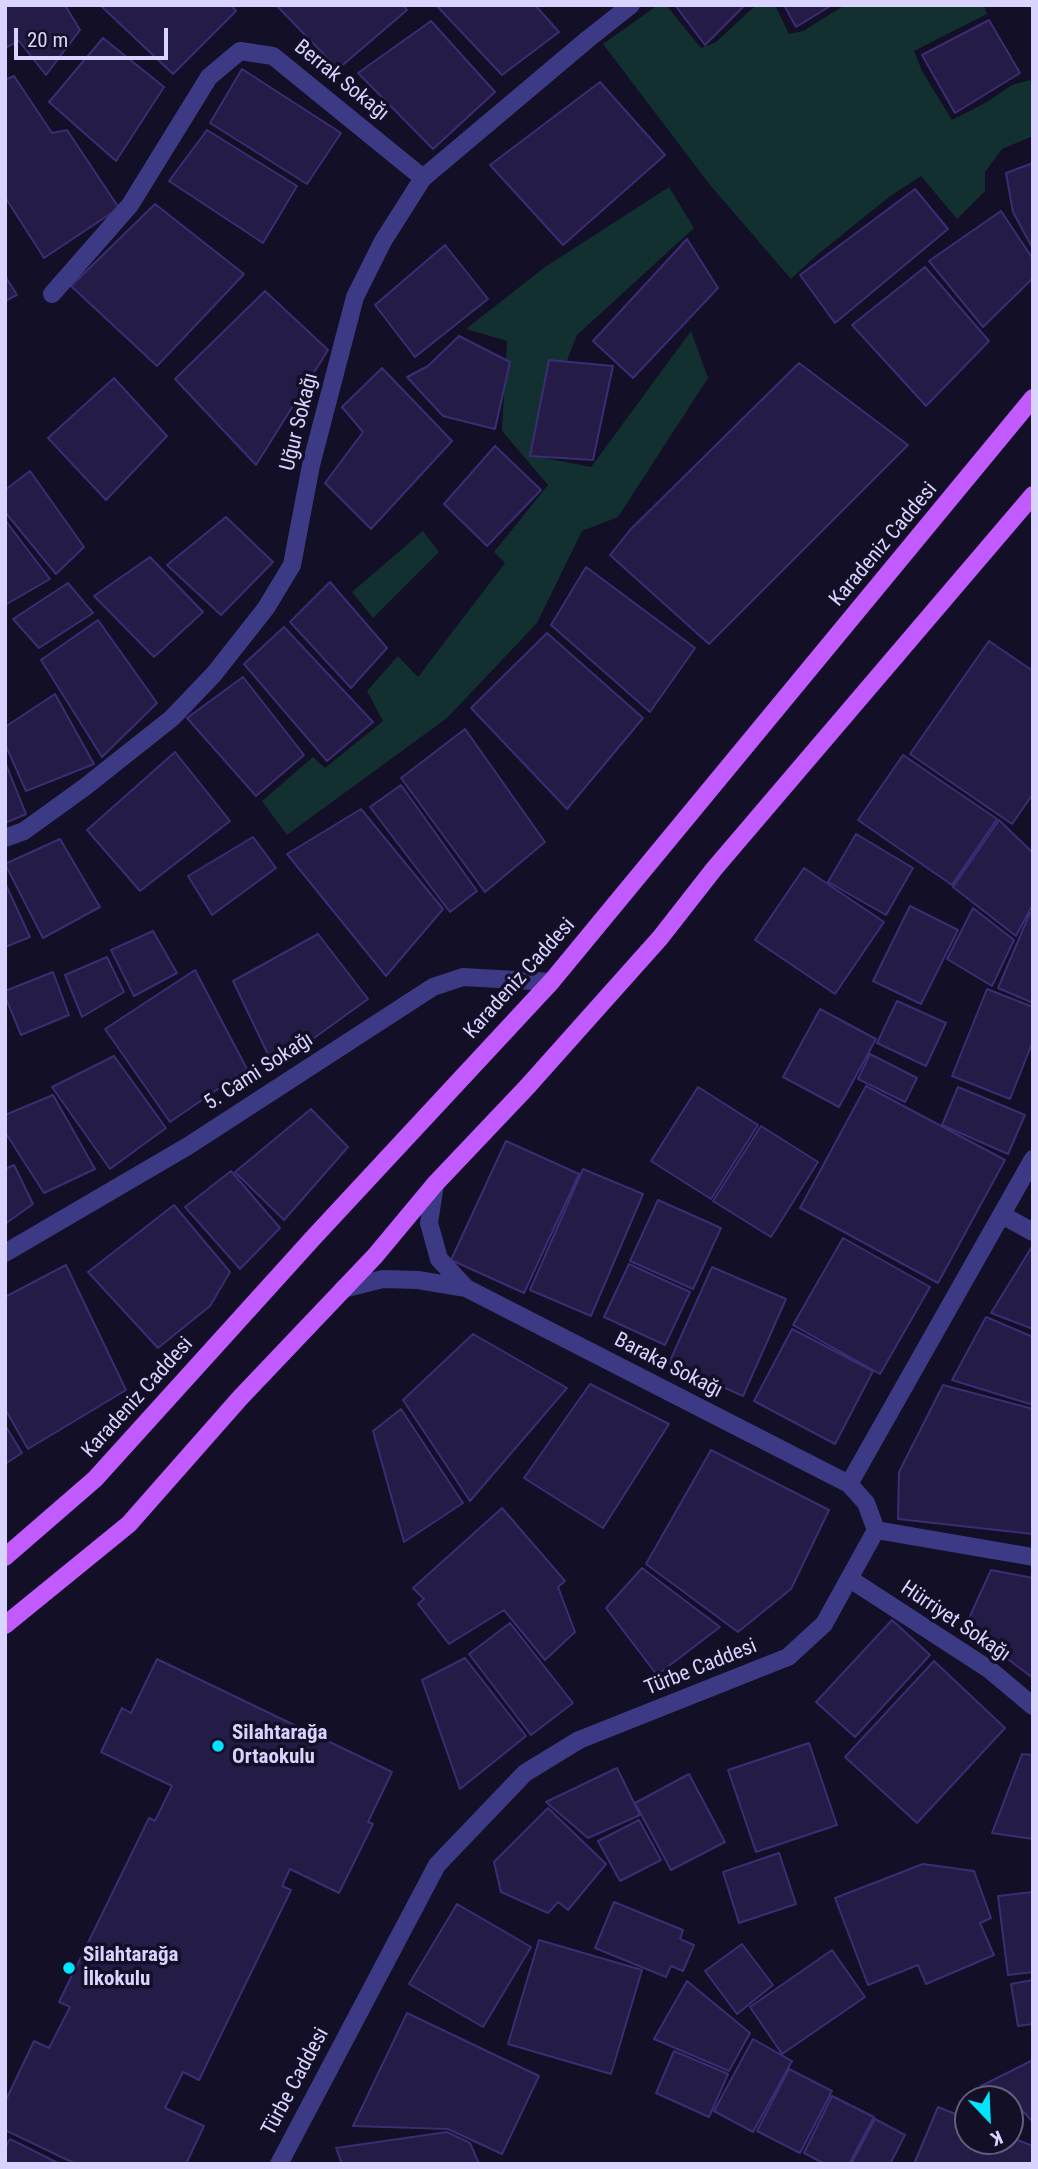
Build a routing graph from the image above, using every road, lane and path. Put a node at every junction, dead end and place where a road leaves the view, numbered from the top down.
1 (631, 5) edge
2 (423, 178) junction
3 (52, 294) dead end
4 (1033, 398) edge
5 (1033, 495) edge
6 (5, 838) edge
7 (551, 982) junction
8 (1033, 1159) edge
9 (435, 1184) junction
10 (1002, 1215) junction
11 (1033, 1232) edge
12 (5, 1253) edge
13 (466, 1288) junction
14 (343, 1289) junction
15 (849, 1484) junction
16 (876, 1530) junction
17 (5, 1557) edge
18 (1033, 1557) edge
19 (850, 1579) junction
20 (5, 1625) edge
21 (1033, 1706) edge
22 (287, 2159) edge

1 - 2 street, Uğur Sokağı
2 - 3 street, Berrak Sokağı
2 - 6 street, Uğur Sokağı
4 - 7 main road, Karadeniz Caddesi
5 - 9 main road
7 - 12 street, 5. Cami Sokağı
7 - 17 main road, Karadeniz Caddesi
8 - 10 street
9 - 13 street, Baraka Sokağı
9 - 14 main road
10 - 11 street
10 - 15 street
13 - 14 street, Baraka Sokağı
13 - 15 street, Baraka Sokağı
14 - 20 main road
15 - 16 street
16 - 18 street
16 - 19 street, Türbe Caddesi
19 - 21 street, Hürriyet Sokağı
19 - 22 street, Türbe Caddesi

